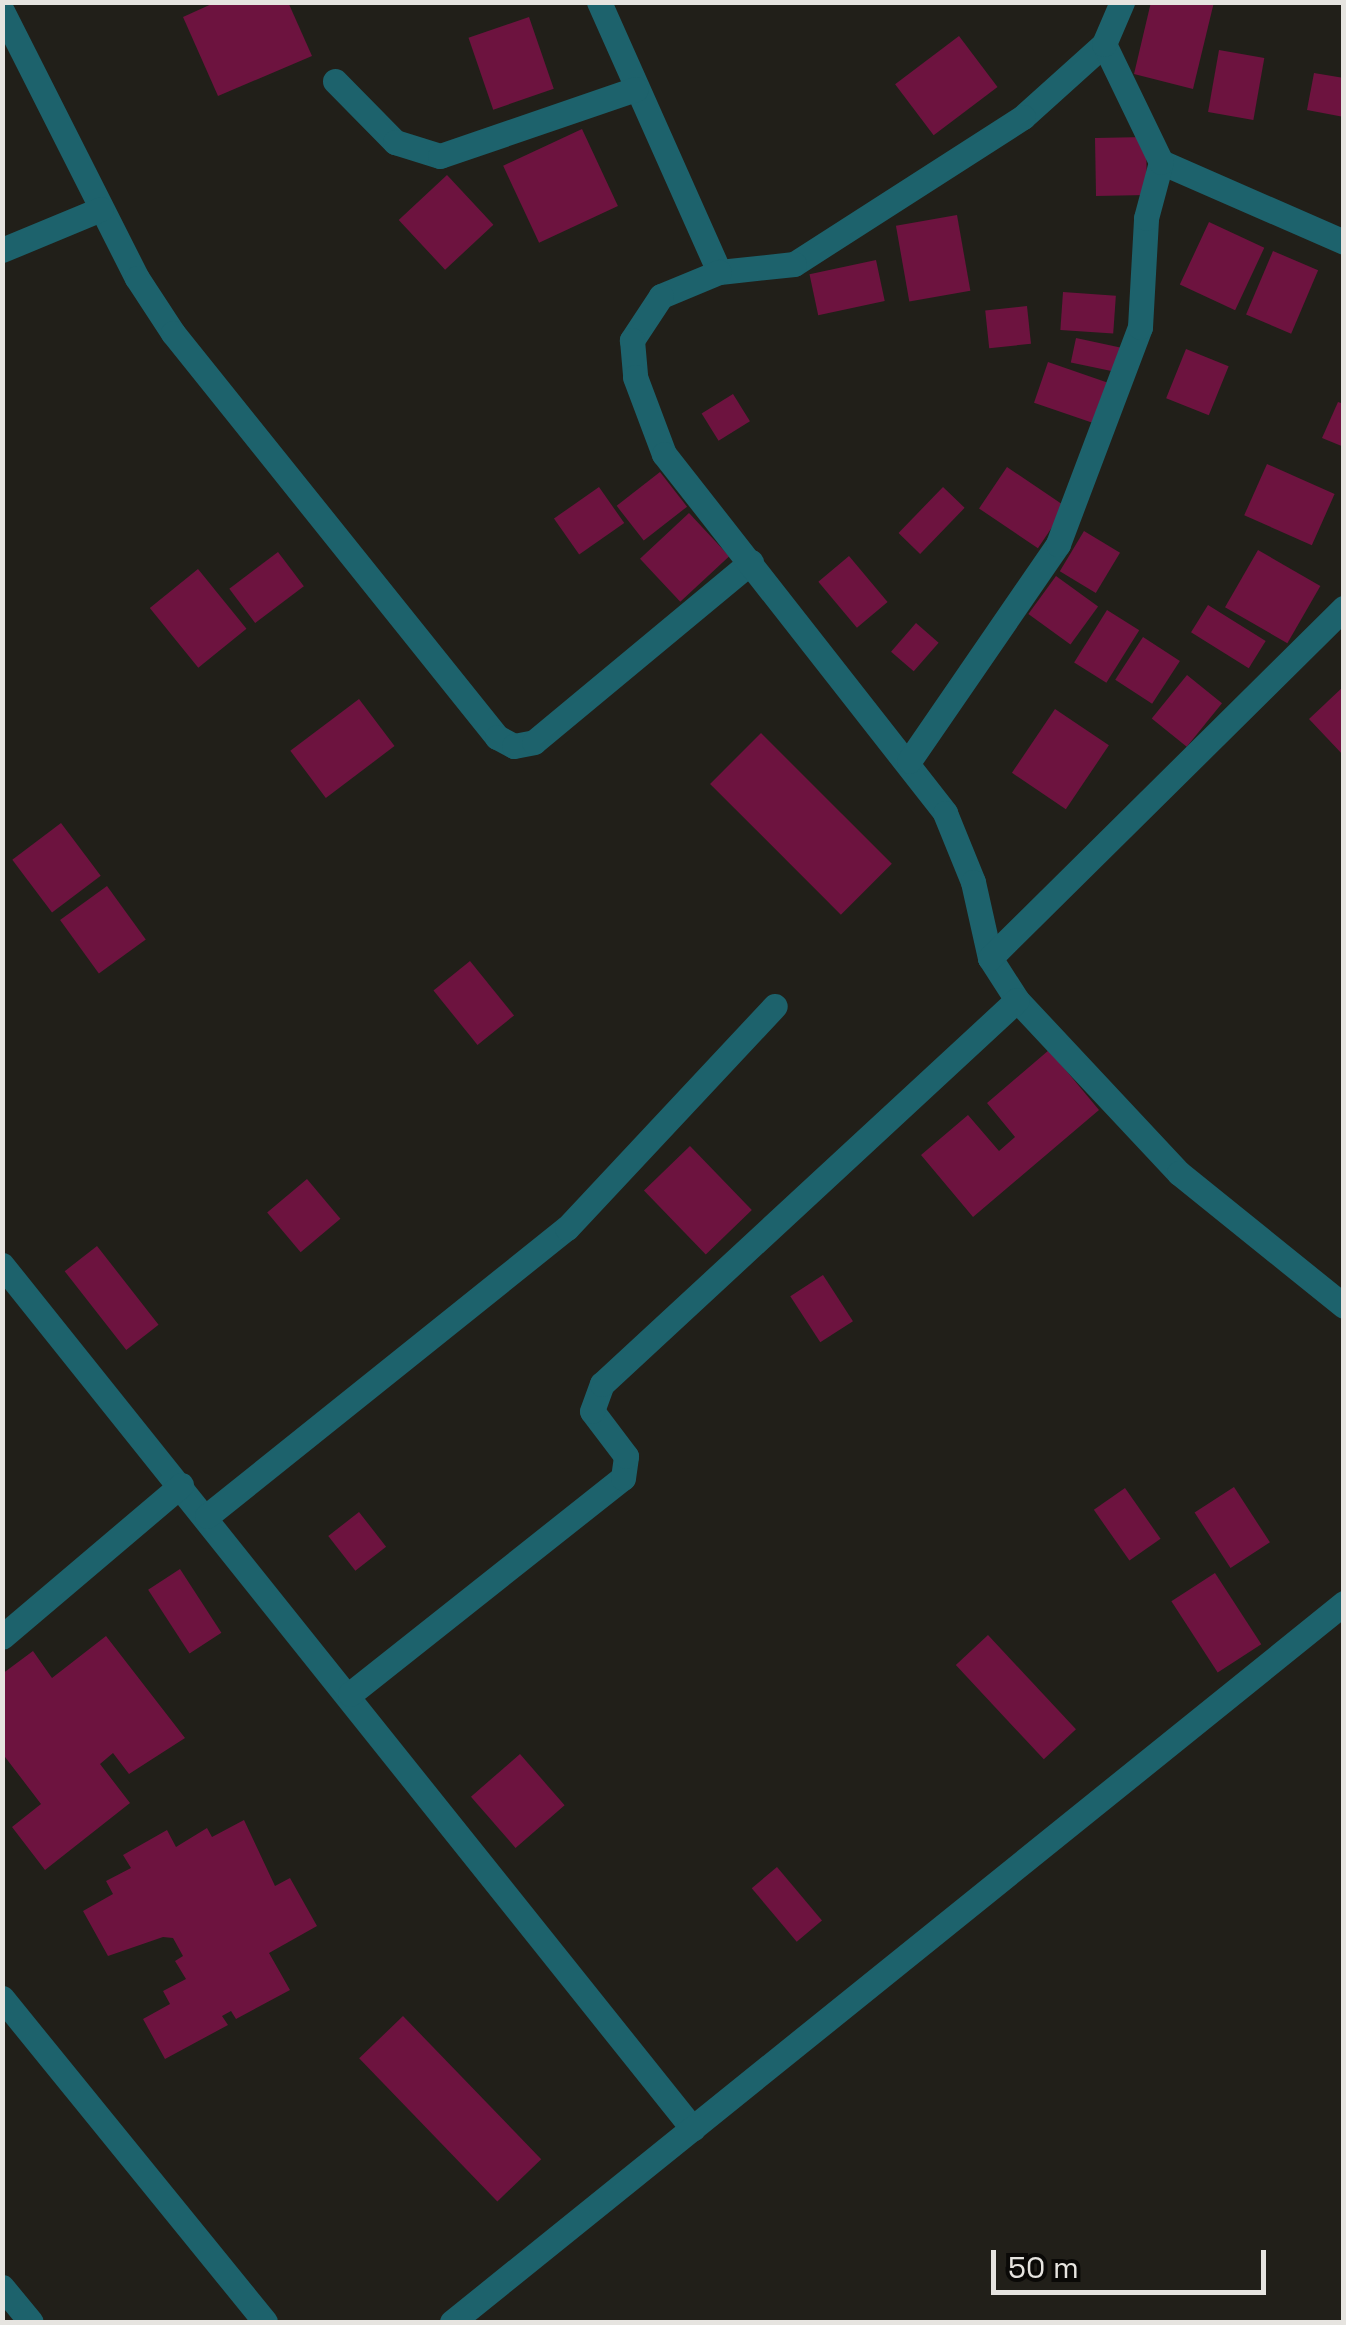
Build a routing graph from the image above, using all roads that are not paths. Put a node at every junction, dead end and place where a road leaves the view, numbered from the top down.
1 (599, 2) edge
2 (1122, 2) edge
3 (2, 10) edge
4 (1104, 44) junction
5 (336, 80) dead end
6 (636, 88) junction
7 (1161, 162) junction
8 (101, 209) junction
9 (1344, 242) edge
10 (2, 250) edge
11 (720, 272) junction
12 (750, 562) junction
13 (1344, 608) edge
14 (909, 761) junction
15 (990, 958) junction
16 (1018, 1000) junction
17 (775, 1006) dead end
18 (2, 1265) edge
19 (1344, 1306) edge
20 (181, 1485) junction
21 (206, 1516) junction
22 (1344, 1603) edge
23 (2, 1637) edge
24 (350, 1694) junction
25 (2, 1998) edge
26 (693, 2129) junction
27 (2, 2287) edge
28 (32, 2322) edge
29 (265, 2322) edge
30 (452, 2322) edge

1 - 6 street
2 - 4 street
3 - 8 street
4 - 7 street
4 - 11 street
5 - 6 street
6 - 11 street
7 - 9 street
7 - 14 street
8 - 10 street
8 - 12 street
11 - 12 street
12 - 14 street
13 - 15 street
14 - 15 street
15 - 16 street
16 - 19 street
16 - 24 street
17 - 21 street
18 - 20 street
20 - 21 street
20 - 23 street
21 - 24 street
22 - 26 street
24 - 26 street
25 - 29 street
26 - 30 street
27 - 28 street

